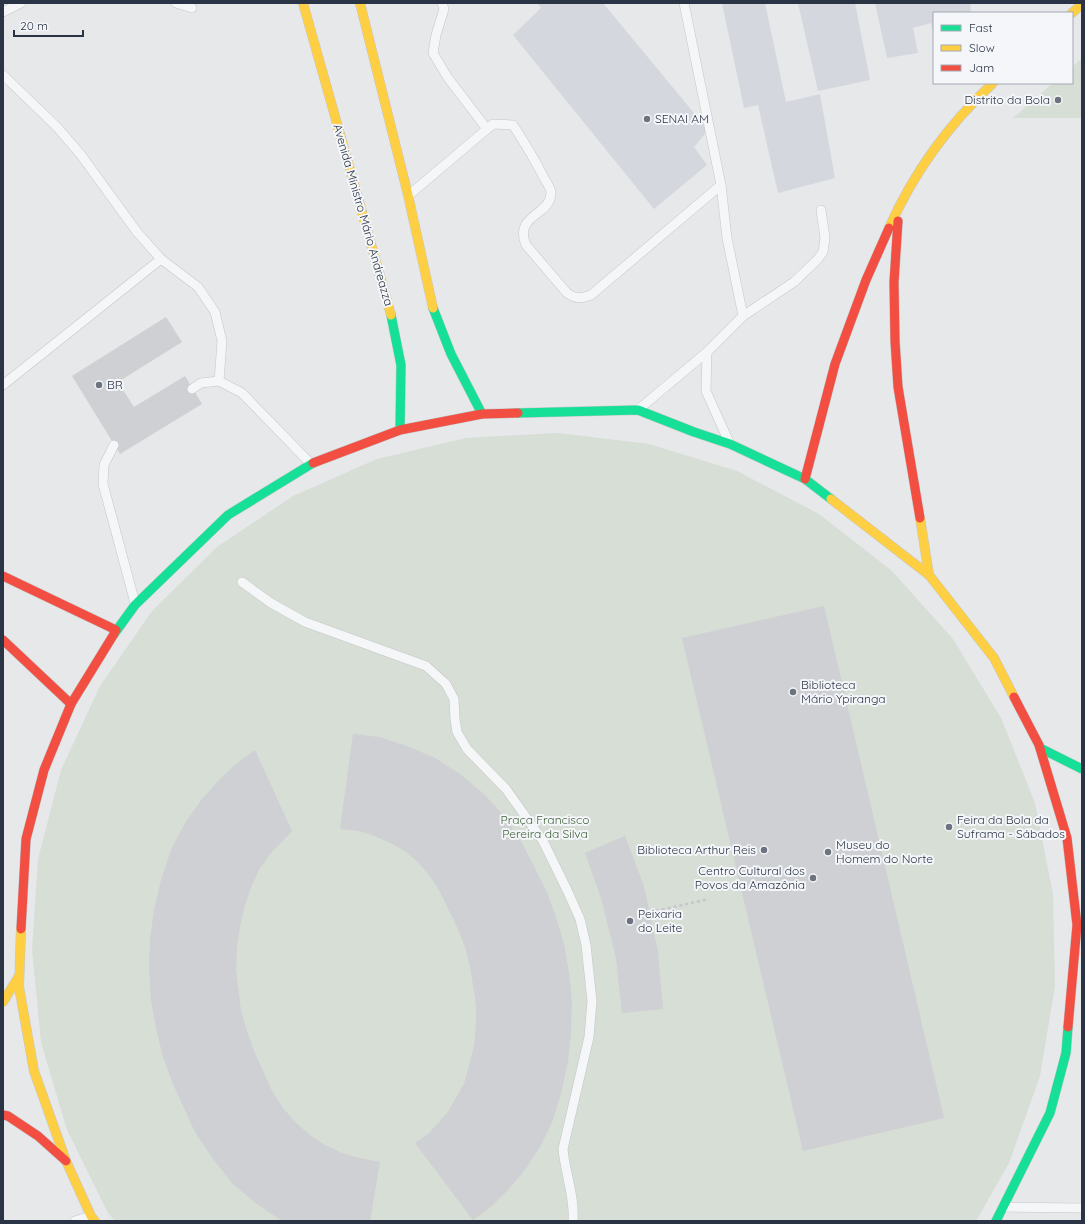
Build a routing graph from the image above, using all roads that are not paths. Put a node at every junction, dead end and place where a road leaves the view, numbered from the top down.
1 (21, 3) edge
2 (176, 3) edge
3 (303, 3) edge
4 (360, 3) edge
5 (442, 3) edge
6 (684, 3) edge
7 (1082, 4) edge
8 (192, 8) dead end
9 (3, 12) edge
10 (1073, 12) edge
11 (3, 75) edge
12 (993, 84) edge
13 (487, 129) junction
14 (721, 185) junction
15 (408, 195) junction
16 (899, 206) junction
17 (821, 210) dead end
18 (161, 259) junction
19 (743, 316) junction
20 (707, 352) junction
21 (219, 381) junction
22 (3, 385) edge
23 (192, 388) dead end
24 (638, 410) junction
25 (482, 414) junction
26 (400, 430) junction
27 (730, 444) junction
28 (114, 445) dead end
29 (311, 464) junction
30 (805, 479) junction
31 (929, 575) junction
32 (3, 576) edge
33 (242, 582) dead end
34 (135, 605) junction
35 (116, 630) junction
36 (3, 640) edge
37 (71, 704) junction
38 (1040, 748) junction
39 (1082, 769) edge
40 (1080, 922) edge
41 (19, 976) junction
42 (3, 1002) edge
43 (3, 1115) edge
44 (66, 1161) junction
45 (1003, 1207) junction
46 (1082, 1208) edge
47 (93, 1218) edge
48 (76, 1221) edge
49 (573, 1221) edge
50 (996, 1221) edge

1 - 9 lane
2 - 8 lane
3 - 26 main road, Avenida Ministro Mário Andreazza
4 - 15 main road
5 - 13 lane
6 - 14 lane
7 - 10 main road
11 - 18 lane
12 - 16 main road
13 - 14 lane
13 - 15 lane
14 - 19 lane
15 - 25 main road
16 - 30 main road
16 - 31 main road
17 - 19 lane
18 - 21 lane
18 - 22 lane
19 - 20 lane
20 - 24 lane
20 - 27 lane
21 - 23 lane
21 - 29 lane
24 - 25 main road
24 - 27 main road
25 - 26 main road
26 - 29 main road
27 - 30 main road
28 - 34 lane
29 - 34 main road
30 - 31 main road
31 - 38 main road
32 - 35 main road
33 - 49 lane
34 - 35 main road
35 - 37 main road
36 - 37 main road
37 - 41 main road
38 - 39 main road
38 - 40 main road
40 - 45 main road
41 - 42 main road
41 - 44 main road
43 - 44 main road
44 - 47 main road
45 - 46 lane
45 - 50 main road
47 - 48 lane

